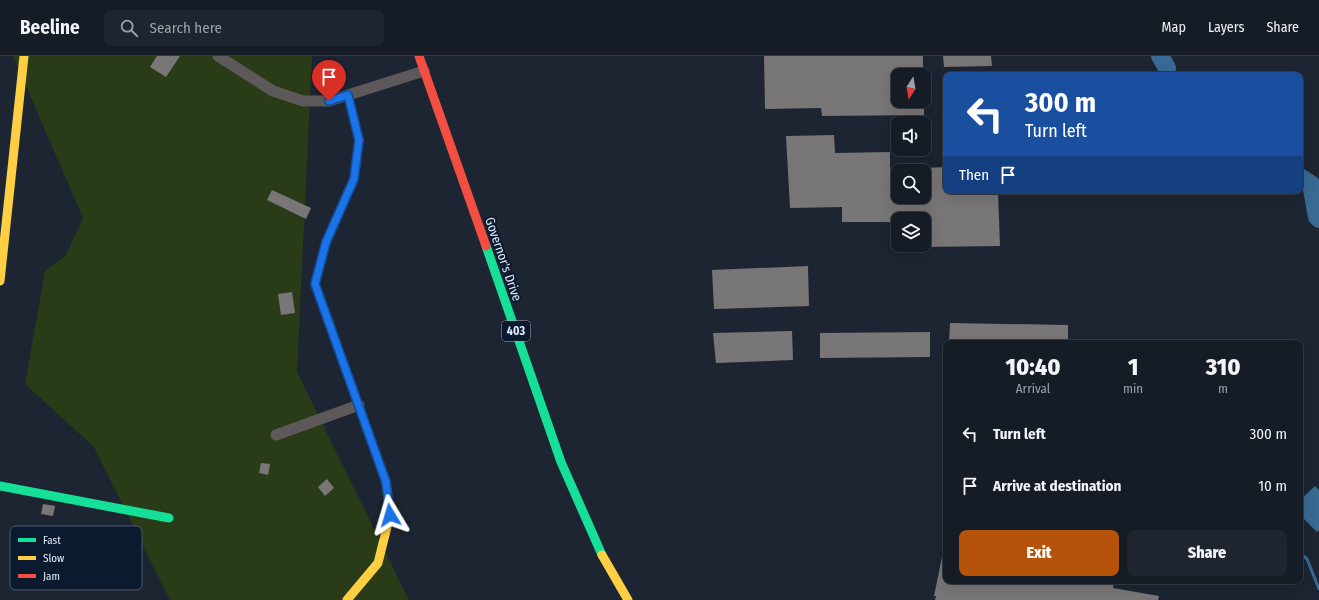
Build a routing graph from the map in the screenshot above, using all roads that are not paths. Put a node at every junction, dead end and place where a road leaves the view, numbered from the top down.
1 (24, 56) edge
2 (218, 56) edge
3 (419, 56) edge
4 (424, 71) junction
5 (348, 95) junction
6 (0, 281) edge
7 (359, 405) junction
8 (276, 435) dead end
9 (0, 486) edge
10 (169, 518) dead end
11 (347, 600) edge
12 (628, 600) edge

1 - 6 street
2 - 5 street
3 - 4 street, Governor's Drive / 403
4 - 5 street
4 - 12 street, Governor's Drive / 403
5 - 7 street
7 - 8 street
7 - 11 street
9 - 10 street

